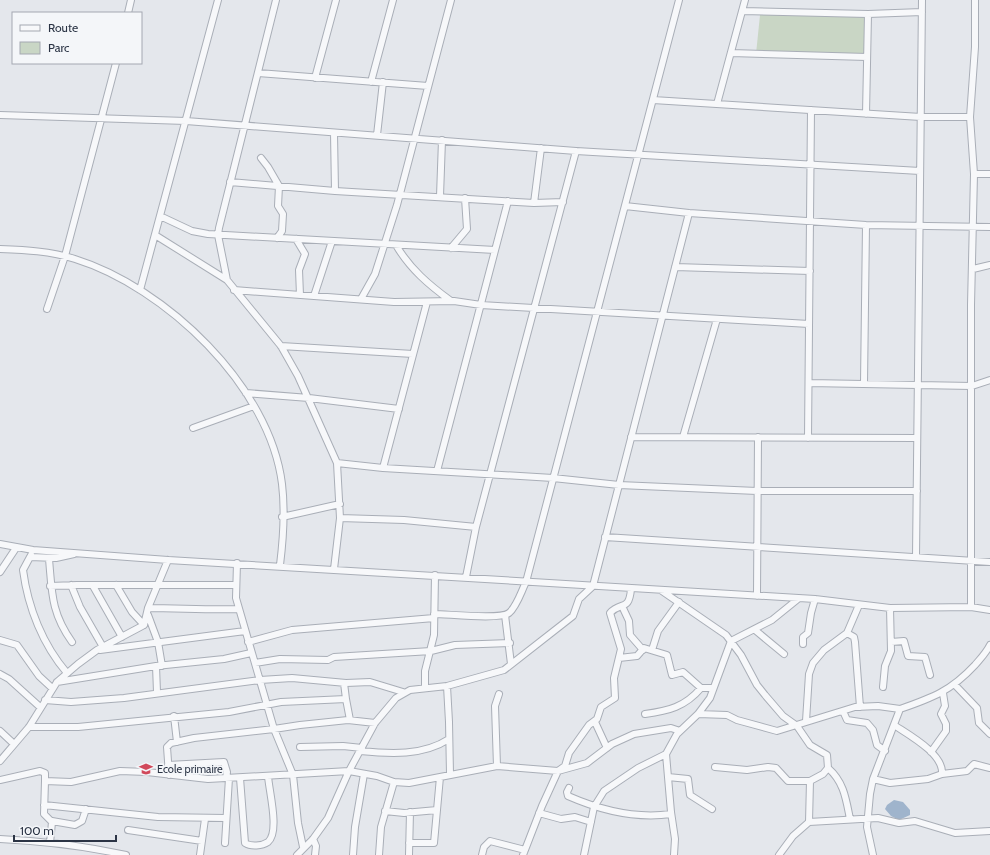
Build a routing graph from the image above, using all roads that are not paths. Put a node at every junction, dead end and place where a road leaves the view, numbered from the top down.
1 (131, 0) edge
2 (218, 0) edge
3 (276, 0) edge
4 (336, 0) edge
5 (393, 0) edge
6 (451, 0) edge
7 (679, 0) edge
8 (745, 0) edge
9 (922, 0) edge
10 (975, 0) edge
11 (742, 11) junction
12 (128, 12) edge
13 (922, 12) junction
14 (868, 14) junction
15 (731, 53) junction
16 (867, 57) junction
17 (116, 64) edge
18 (258, 73) junction
19 (315, 78) junction
20 (371, 82) junction
21 (383, 82) junction
22 (428, 86) junction
23 (652, 100) junction
24 (717, 104) junction
25 (811, 110) junction
26 (866, 114) junction
27 (0, 115) edge
28 (102, 117) junction
29 (920, 117) junction
30 (970, 117) junction
31 (186, 121) junction
32 (244, 126) junction
33 (334, 133) junction
34 (377, 135) junction
35 (414, 138) junction
36 (442, 140) junction
37 (541, 148) junction
38 (576, 151) junction
39 (638, 155) junction
40 (261, 158) dead end
41 (810, 166) junction
42 (920, 171) junction
43 (974, 174) junction
44 (990, 174) edge
45 (230, 182) junction
46 (279, 186) junction
47 (335, 191) junction
48 (400, 195) junction
49 (440, 196) junction
50 (465, 198) junction
51 (508, 201) junction
52 (563, 202) junction
53 (534, 203) junction
54 (625, 206) junction
55 (690, 213) junction
56 (160, 216) junction
57 (810, 221) junction
58 (866, 225) junction
59 (918, 226) junction
60 (973, 226) junction
61 (990, 227) edge
62 (155, 235) junction
63 (218, 235) junction
64 (277, 238) junction
65 (296, 239) junction
66 (332, 241) junction
67 (385, 244) junction
68 (396, 245) junction
69 (451, 248) junction
70 (0, 249) edge
71 (495, 250) junction
72 (65, 256) junction
73 (990, 265) edge
74 (676, 266) junction
75 (973, 270) junction
76 (810, 271) junction
77 (227, 280) junction
78 (140, 290) junction
79 (234, 290) junction
80 (300, 295) junction
81 (314, 296) junction
82 (361, 299) junction
83 (451, 301) junction
84 (427, 302) junction
85 (481, 305) junction
86 (534, 308) junction
87 (47, 309) dead end
88 (596, 312) junction
89 (663, 316) junction
90 (717, 319) junction
91 (809, 324) junction
92 (281, 346) junction
93 (413, 354) junction
94 (990, 380) edge
95 (809, 383) junction
96 (864, 384) junction
97 (918, 385) junction
98 (972, 386) junction
99 (246, 393) junction
100 (309, 398) junction
101 (254, 406) junction
102 (399, 409) junction
103 (193, 428) dead end
104 (631, 436) junction
105 (683, 437) junction
106 (758, 437) junction
107 (808, 438) junction
108 (917, 438) junction
109 (337, 463) junction
110 (383, 468) junction
111 (437, 471) junction
112 (490, 475) junction
113 (553, 478) junction
114 (619, 485) junction
115 (757, 490) junction
116 (917, 491) junction
117 (340, 504) junction
118 (282, 517) junction
119 (340, 518) junction
120 (476, 527) junction
121 (605, 537) junction
122 (0, 544) edge
123 (757, 545) junction
124 (16, 548) junction
125 (33, 550) junction
126 (80, 553) junction
127 (30, 557) junction
128 (916, 557) junction
129 (49, 559) junction
130 (168, 560) junction
131 (970, 560) junction
132 (990, 562) edge
133 (237, 563) junction
134 (280, 566) junction
135 (334, 569) junction
136 (0, 572) edge
137 (436, 575) junction
138 (466, 577) junction
139 (526, 582) junction
140 (71, 585) junction
141 (116, 585) junction
142 (50, 586) junction
143 (93, 586) junction
144 (158, 586) junction
145 (235, 586) junction
146 (593, 586) junction
147 (631, 589) junction
148 (660, 590) junction
149 (757, 596) junction
150 (798, 599) junction
151 (815, 599) junction
152 (679, 602) junction
153 (859, 605) junction
154 (622, 606) junction
155 (971, 607) junction
156 (148, 608) junction
157 (890, 608) junction
158 (239, 609) junction
159 (990, 610) edge
160 (148, 615) junction
161 (505, 615) junction
162 (434, 616) junction
163 (144, 626) junction
164 (245, 630) junction
165 (755, 630) junction
166 (847, 633) junction
167 (122, 637) junction
168 (0, 640) edge
169 (731, 641) junction
170 (72, 642) dead end
171 (158, 642) junction
172 (248, 642) junction
173 (891, 642) junction
174 (510, 643) junction
175 (803, 644) dead end
176 (990, 645) edge
177 (100, 648) junction
178 (643, 650) junction
179 (652, 650) junction
180 (431, 651) junction
181 (251, 652) junction
182 (784, 654) dead end
183 (619, 658) junction
184 (255, 663) junction
185 (511, 664) junction
186 (159, 666) junction
187 (67, 673) junction
188 (0, 674) edge
189 (930, 675) dead end
190 (260, 680) junction
191 (57, 682) junction
192 (344, 683) junction
193 (955, 685) junction
194 (447, 686) junction
195 (883, 687) dead end
196 (52, 688) junction
197 (425, 688) junction
198 (701, 688) junction
199 (713, 688) junction
200 (157, 692) junction
201 (403, 692) junction
202 (943, 692) junction
203 (499, 694) dead end
204 (346, 699) junction
205 (45, 700) junction
206 (267, 705) junction
207 (40, 707) junction
208 (860, 707) junction
209 (900, 709) junction
210 (843, 711) junction
211 (645, 714) dead end
212 (698, 714) junction
213 (174, 716) junction
214 (350, 720) junction
215 (806, 721) junction
216 (595, 722) junction
217 (375, 723) junction
218 (894, 725) junction
219 (797, 726) junction
220 (29, 727) junction
221 (274, 729) junction
222 (0, 731) edge
223 (680, 731) junction
224 (990, 734) edge
225 (450, 739) junction
226 (177, 742) junction
227 (14, 744) junction
228 (300, 747) dead end
229 (607, 748) junction
230 (361, 749) junction
231 (885, 750) junction
232 (931, 752) junction
233 (666, 754) junction
234 (0, 761) edge
235 (168, 765) junction
236 (497, 766) junction
237 (715, 767) dead end
238 (828, 768) junction
239 (990, 768) edge
240 (349, 771) junction
241 (558, 771) junction
242 (364, 774) junction
243 (450, 774) junction
244 (942, 774) junction
245 (169, 775) junction
246 (293, 775) junction
247 (268, 776) junction
248 (440, 776) junction
249 (668, 777) junction
250 (228, 778) junction
251 (240, 778) junction
252 (873, 779) junction
253 (0, 780) edge
254 (44, 781) junction
255 (810, 781) junction
256 (394, 782) junction
257 (569, 788) dead end
258 (44, 805) junction
259 (594, 807) junction
260 (86, 809) junction
261 (437, 810) junction
262 (712, 810) dead end
263 (385, 811) junction
264 (410, 812) junction
265 (539, 813) junction
266 (671, 814) junction
267 (225, 818) junction
268 (867, 818) junction
269 (205, 819) junction
270 (850, 819) junction
271 (52, 821) junction
272 (591, 822) junction
273 (809, 822) junction
274 (128, 830) dead end
275 (990, 831) edge
276 (0, 839) edge
277 (313, 839) junction
278 (202, 841) junction
279 (50, 843) junction
280 (225, 843) dead end
281 (408, 843) junction
282 (303, 847) junction
283 (524, 853) edge
284 (126, 855) edge
285 (200, 855) edge
286 (297, 855) edge
287 (315, 855) edge
288 (353, 855) edge
289 (379, 855) edge
290 (409, 855) edge
291 (482, 855) edge
292 (584, 855) edge
293 (674, 855) edge
294 (779, 855) edge
295 (873, 855) edge

1 - 12 street
2 - 31 street
3 - 18 street
4 - 19 street
5 - 20 street
6 - 22 street
7 - 23 street
8 - 11 street
9 - 13 street
10 - 30 street
11 - 14 street
11 - 15 street
13 - 14 street
13 - 29 street
14 - 16 street
15 - 16 street
15 - 24 street
16 - 26 street
17 - 28 street
18 - 19 street
18 - 32 street
19 - 20 street
20 - 21 street
21 - 22 street
21 - 34 street
22 - 35 street
23 - 24 street
23 - 39 street
24 - 25 street
25 - 26 street
25 - 41 street
26 - 29 street
27 - 28 street
28 - 31 street
28 - 72 street
29 - 30 street
29 - 42 street
30 - 43 street
31 - 32 street
31 - 56 street
32 - 33 street
32 - 45 street
33 - 34 street
33 - 47 street
34 - 35 street
35 - 36 street
35 - 48 street
36 - 37 street
36 - 49 street
37 - 38 street
37 - 53 street
38 - 39 street
38 - 52 street
39 - 41 street
39 - 54 street
40 - 46 street
41 - 42 street
41 - 57 street
42 - 59 street
43 - 44 street
43 - 60 street
45 - 46 street
45 - 63 street
46 - 47 street
46 - 64 street
47 - 48 street
48 - 49 street
48 - 67 street
49 - 50 street
50 - 51 street
50 - 69 street
51 - 53 street
51 - 71 street
52 - 53 street
52 - 86 street
54 - 55 street
54 - 88 street
55 - 57 street
55 - 74 street
56 - 62 street
56 - 63 street
57 - 58 street
57 - 76 street
58 - 59 street
58 - 96 street
59 - 60 street
59 - 97 street
60 - 61 street
60 - 75 street
62 - 77 street
62 - 78 street
63 - 64 street
63 - 77 street
64 - 65 street
65 - 66 street
65 - 80 street
66 - 67 street
66 - 81 street
67 - 68 street
67 - 82 street
68 - 69 street
68 - 83 street
69 - 71 street
70 - 72 street
71 - 85 street
72 - 78 street
72 - 87 street
73 - 75 street
74 - 76 street
74 - 89 street
75 - 98 street
76 - 91 street
77 - 79 street
78 - 99 street
79 - 80 street
79 - 92 street
80 - 81 street
81 - 82 street
82 - 84 street
83 - 84 street
83 - 85 street
84 - 93 street
85 - 86 street
85 - 111 street
86 - 88 street
86 - 112 street
88 - 89 street
88 - 113 street
89 - 90 street
89 - 104 street
90 - 91 street
90 - 105 street
91 - 95 street
92 - 93 street
92 - 100 street
93 - 102 street
94 - 98 street
95 - 96 street
95 - 107 street
96 - 97 street
97 - 98 street
97 - 108 street
98 - 131 street
99 - 100 street
99 - 101 street
100 - 102 street
100 - 109 street
101 - 103 street
101 - 118 street
102 - 110 street
104 - 105 street
104 - 114 street
105 - 106 street
106 - 107 street
106 - 115 street
107 - 108 street
108 - 116 street
109 - 110 street
109 - 117 street
110 - 111 street
111 - 112 street
112 - 113 street
112 - 120 street
113 - 114 street
113 - 139 street
114 - 115 street
114 - 121 street
115 - 116 street
115 - 123 street
116 - 128 street
117 - 118 street
117 - 119 street
118 - 134 street
119 - 120 street
119 - 135 street
120 - 138 street
121 - 123 street
121 - 146 street
122 - 124 street
123 - 128 street
123 - 149 street
124 - 125 street
124 - 136 street
125 - 126 street
125 - 127 street
126 - 129 street
126 - 130 street
127 - 129 street
127 - 187 street
128 - 131 street
129 - 142 street
130 - 133 street
130 - 144 street
131 - 132 street
131 - 155 street
133 - 134 street
133 - 145 street
134 - 135 street
135 - 137 street
137 - 138 street
137 - 162 street
138 - 139 street
139 - 146 street
139 - 161 street
140 - 142 street
140 - 143 street
140 - 177 street
141 - 143 street
141 - 144 street
141 - 163 street
142 - 170 street
143 - 167 street
144 - 145 street
144 - 156 street
145 - 158 street
146 - 147 street
146 - 185 street
147 - 148 street
147 - 154 street
148 - 149 street
148 - 152 street
149 - 150 street
150 - 151 street
150 - 165 street
151 - 153 street
151 - 175 street
152 - 169 street
152 - 179 street
153 - 157 street
153 - 166 street
154 - 178 street
154 - 183 street
155 - 157 street
155 - 159 street
156 - 158 street
156 - 160 street
157 - 173 street
158 - 164 street
160 - 163 street
160 - 171 street
161 - 162 street
161 - 174 street
162 - 172 street
162 - 180 street
163 - 167 street
164 - 171 street
164 - 172 street
165 - 169 street
165 - 182 street
166 - 208 street
166 - 215 street
167 - 177 street
168 - 196 street
169 - 199 street
169 - 219 street
171 - 177 street
171 - 186 street
172 - 181 street
173 - 189 street
173 - 195 street
174 - 180 street
174 - 185 street
176 - 193 street
177 - 187 street
178 - 179 street
178 - 183 street
179 - 198 street
180 - 184 street
180 - 197 street
181 - 184 street
181 - 186 street
183 - 216 street
184 - 190 street
185 - 194 street
186 - 191 street
186 - 200 street
187 - 191 street
188 - 207 street
190 - 192 street
190 - 200 street
190 - 206 street
191 - 196 street
192 - 201 street
192 - 204 street
193 - 202 street
193 - 224 street
194 - 197 street
194 - 225 street
196 - 205 street
197 - 201 street
198 - 199 street
198 - 211 street
199 - 212 street
200 - 205 street
201 - 217 street
202 - 209 street
202 - 232 street
203 - 236 street
204 - 206 street
204 - 214 street
205 - 207 street
206 - 213 street
206 - 221 street
207 - 220 street
208 - 209 street
208 - 210 street
209 - 218 street
210 - 215 street
210 - 231 street
212 - 219 street
212 - 223 street
213 - 220 street
213 - 226 street
214 - 217 street
214 - 221 street
215 - 219 street
216 - 229 street
216 - 241 street
217 - 230 street
218 - 231 street
218 - 232 street
219 - 238 street
220 - 227 street
221 - 226 street
221 - 246 street
222 - 227 street
223 - 229 street
223 - 233 street
225 - 230 street
225 - 243 street
226 - 235 street
227 - 234 street
228 - 230 street
229 - 241 street
230 - 240 street
231 - 252 street
232 - 244 street
233 - 249 street
233 - 259 street
235 - 245 street
235 - 250 street
236 - 241 street
236 - 243 street
237 - 255 street
238 - 255 street
238 - 270 street
239 - 244 street
240 - 242 street
240 - 246 street
240 - 277 street
241 - 265 street
242 - 256 street
242 - 288 street
243 - 248 street
244 - 252 street
245 - 250 street
245 - 254 street
246 - 247 street
246 - 282 street
247 - 251 street
247 - 251 street
248 - 256 street
248 - 261 street
249 - 262 street
249 - 266 street
250 - 251 street
250 - 267 street
252 - 268 street
253 - 254 street
254 - 258 street
255 - 273 street
256 - 263 street
257 - 259 street
258 - 260 street
258 - 271 street
259 - 266 street
259 - 272 street
260 - 269 street
260 - 271 street
261 - 264 street
261 - 281 street
263 - 264 street
263 - 289 street
264 - 281 street
265 - 272 street
265 - 283 street
266 - 293 street
267 - 269 street
267 - 280 street
268 - 270 street
268 - 275 street
268 - 295 street
269 - 278 street
270 - 273 street
271 - 279 street
272 - 292 street
273 - 294 street
274 - 278 street
276 - 279 street
277 - 282 street
277 - 287 street
278 - 285 street
279 - 284 street
281 - 290 street
282 - 286 street
283 - 291 street

